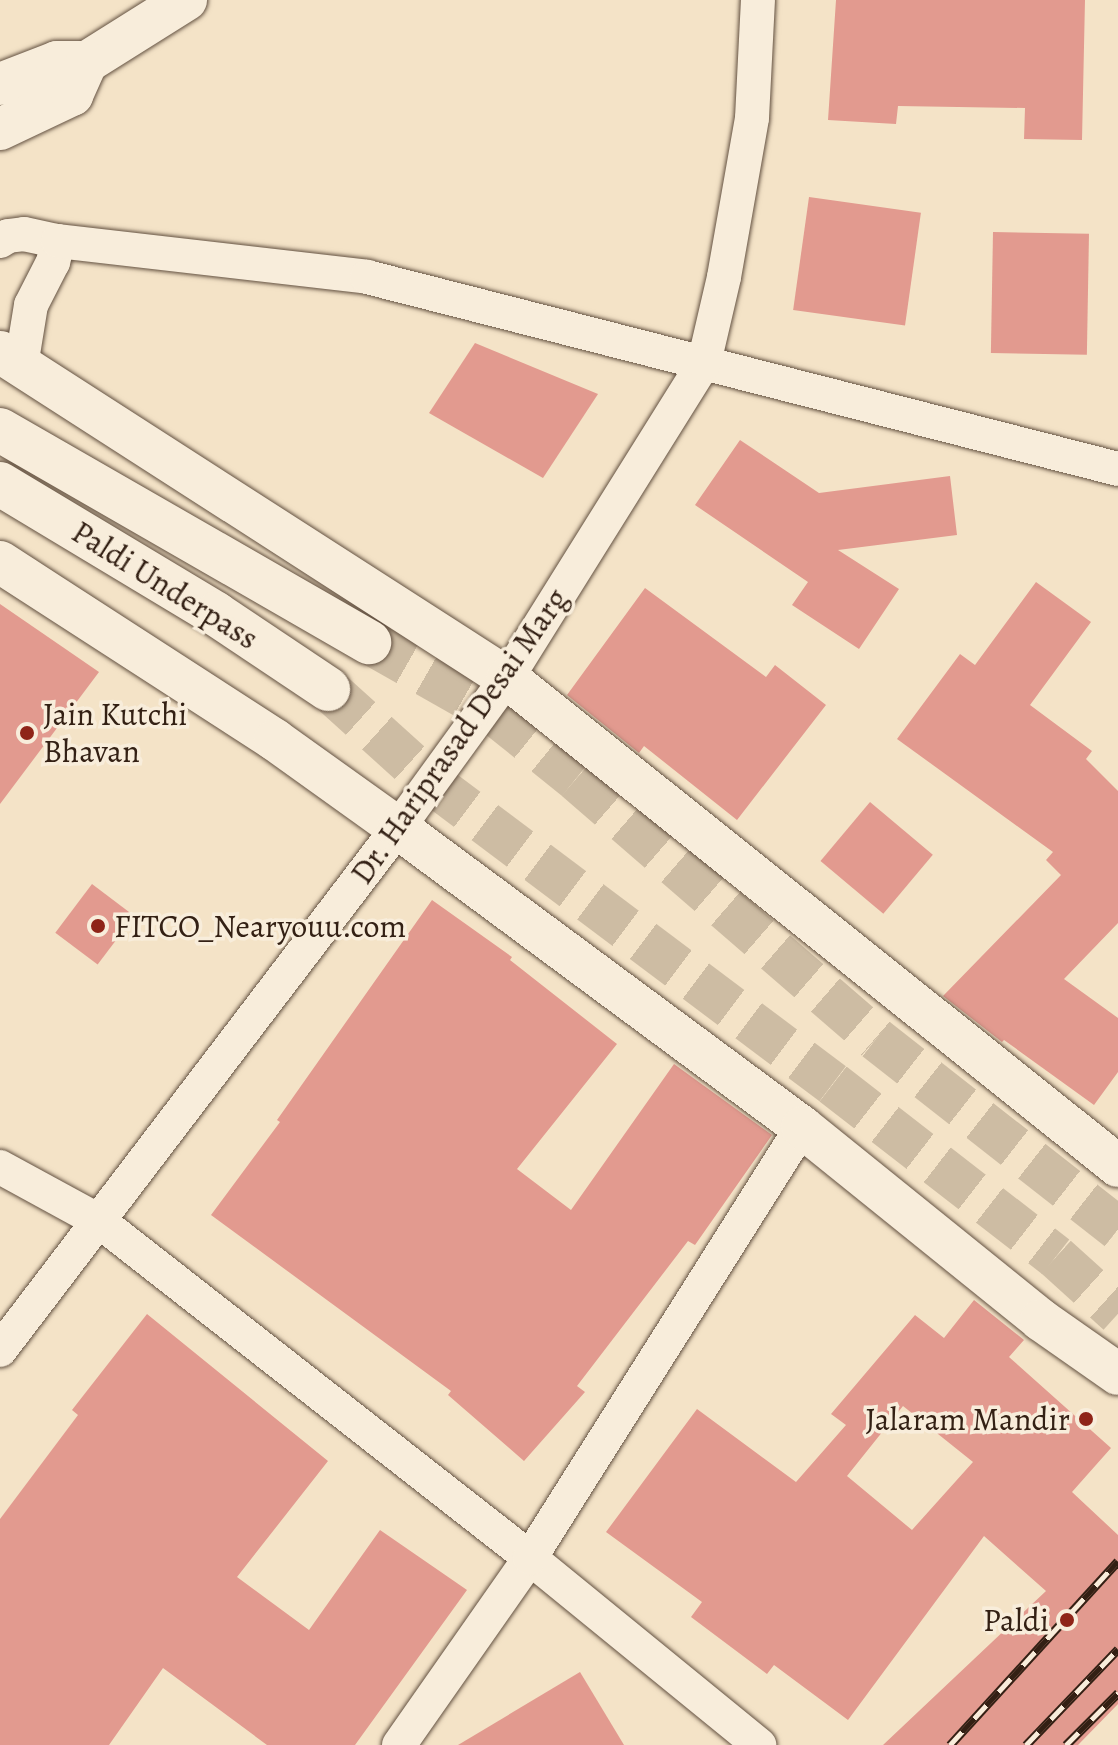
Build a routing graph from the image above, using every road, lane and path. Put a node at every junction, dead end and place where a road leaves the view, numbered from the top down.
1 (186, 0) edge
2 (758, 0) edge
3 (87, 62) junction
4 (0, 84) edge
5 (0, 129) edge
6 (0, 241) edge
7 (58, 241) junction
8 (10, 359) edge
9 (704, 363) junction
10 (0, 430) edge
11 (1118, 469) edge
12 (0, 484) edge
13 (0, 562) edge
14 (369, 642) tunnel mouth
15 (507, 678) junction
16 (328, 689) tunnel mouth
17 (398, 828) junction
18 (802, 1127) junction
19 (1118, 1166) edge
20 (0, 1167) edge
21 (99, 1221) junction
22 (0, 1350) edge
23 (1118, 1374) edge
24 (530, 1558) junction
25 (399, 1745) edge
26 (759, 1745) edge

1 - 3 street
2 - 9 street, Dr. Hariprasad Desai Marg
3 - 4 street
3 - 5 street
6 - 7 street
7 - 8 street
7 - 9 street
8 - 15 street
9 - 11 street
9 - 15 street, Dr. Hariprasad Desai Marg
10 - 14 main road, Paldi Underpass
12 - 16 main road, Paldi Underpass
13 - 17 street
15 - 17 street, Dr. Hariprasad Desai Marg
15 - 19 street
17 - 18 street
17 - 21 street, Dr. Hariprasad Desai Marg
18 - 23 street
18 - 24 street
20 - 21 street
21 - 22 street, Dr. Hariprasad Desai Marg
21 - 24 street
24 - 25 street
24 - 26 street

